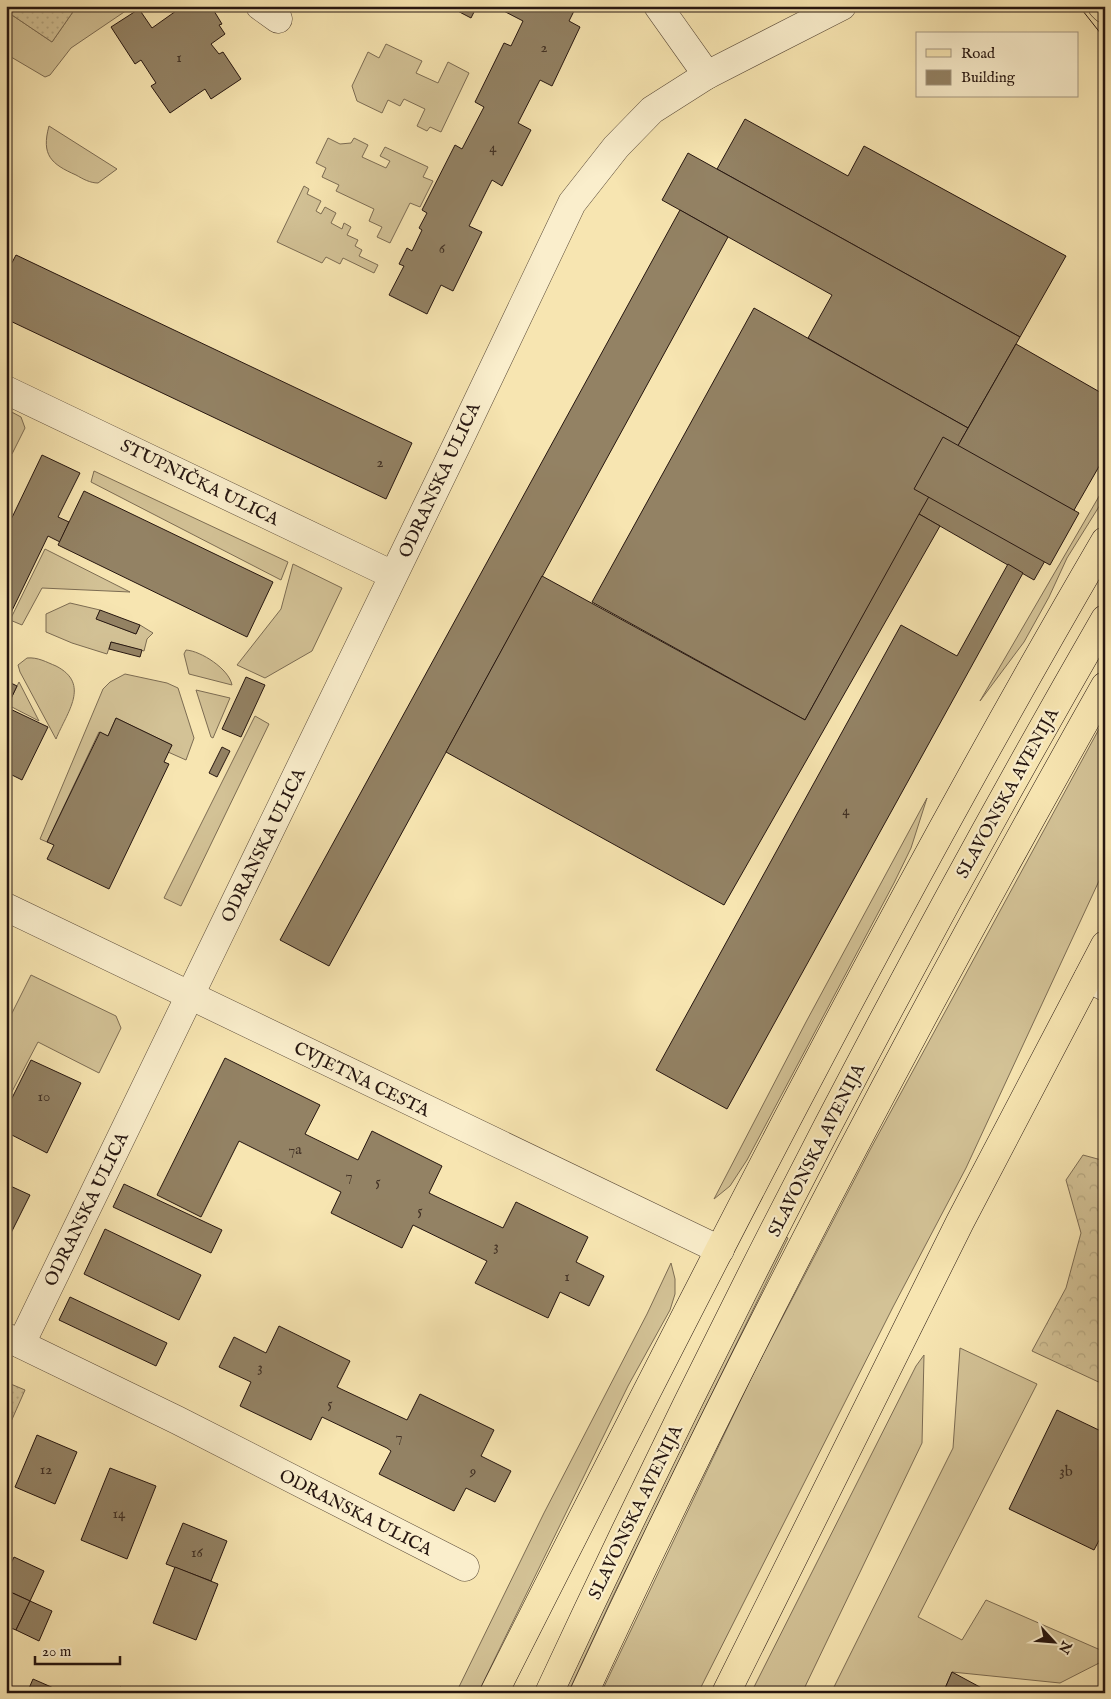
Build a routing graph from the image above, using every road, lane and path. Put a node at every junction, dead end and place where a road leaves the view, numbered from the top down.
1 (658, 6) edge
2 (842, 6) edge
3 (1102, 6) edge
4 (1105, 10) edge
5 (707, 75) junction
6 (6, 390) edge
7 (1105, 541) edge
8 (393, 575) junction
9 (1105, 618) edge
10 (1105, 686) edge
11 (6, 907) edge
12 (1105, 946) edge
13 (1096, 982) edge
14 (190, 996) junction
15 (720, 1250) junction
16 (14, 1341) edge
17 (465, 1567) dead end
18 (494, 1693) edge
19 (549, 1693) edge
20 (584, 1693) edge
21 (726, 1693) edge

1 - 5 street
2 - 5 street, ODRANSKA ULICA
3 - 4 main road
5 - 8 street, ODRANSKA ULICA
6 - 8 street, STUPNIČKA ULICA
7 - 15 main road
8 - 14 street, ODRANSKA ULICA
9 - 19 main road, SLAVONSKA AVENIJA
10 - 20 main road, SLAVONSKA AVENIJA
11 - 14 street, CVJETNA CESTA
12 - 13 main road
13 - 21 main road
14 - 15 street, CVJETNA CESTA
14 - 16 street, ODRANSKA ULICA
15 - 18 main road
16 - 17 street, ODRANSKA ULICA

